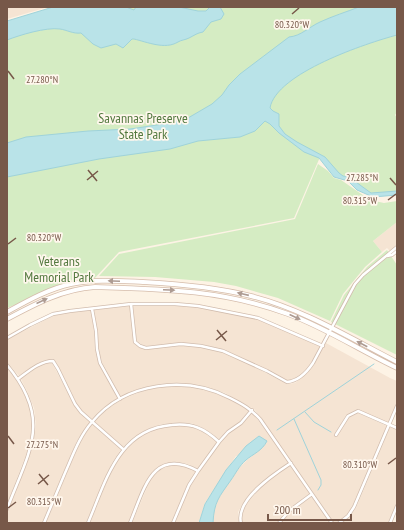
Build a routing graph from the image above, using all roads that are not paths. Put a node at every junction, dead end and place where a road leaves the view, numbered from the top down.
1 (397, 247) edge
2 (397, 251) edge
3 (386, 256) junction
4 (131, 304) junction
5 (92, 309) junction
6 (7, 312) edge
7 (7, 318) edge
8 (332, 328) junction
9 (330, 334) junction
10 (7, 338) edge
11 (323, 346) junction
12 (397, 362) edge
13 (7, 365) edge
14 (397, 368) edge
15 (18, 378) junction
16 (120, 399) junction
17 (397, 406) edge
18 (252, 410) junction
19 (92, 421) junction
20 (389, 425) junction
21 (397, 428) edge
22 (336, 435) dead end
23 (219, 442) junction
24 (123, 449) junction
25 (291, 463) junction
26 (198, 471) junction
27 (312, 494) junction
28 (397, 506) edge
29 (7, 509) edge
30 (44, 523) edge
31 (88, 523) edge
32 (130, 523) edge
33 (173, 523) edge
34 (241, 523) edge
35 (279, 523) edge
36 (332, 523) edge
37 (339, 523) edge
38 (390, 523) edge

1 - 3 street
2 - 3 street
3 - 8 street
4 - 5 street
4 - 11 street
4 - 11 street
5 - 10 street
5 - 16 street
8 -> 6 main road
7 -> 9 main road
8 - 9 street
12 -> 8 main road
9 - 11 street
9 - 14 main road
13 - 15 street
15 - 19 street
15 - 29 street
16 - 18 street
16 - 19 street
17 - 20 street
18 - 23 street
18 - 25 street
19 - 24 street
19 - 30 street
20 - 21 street
20 - 22 street
20 - 37 street
23 - 24 street
23 - 26 street
24 - 31 street
25 - 27 street
25 - 34 street
26 - 32 street
26 - 33 street
27 - 35 street
27 - 36 street
28 - 38 street

